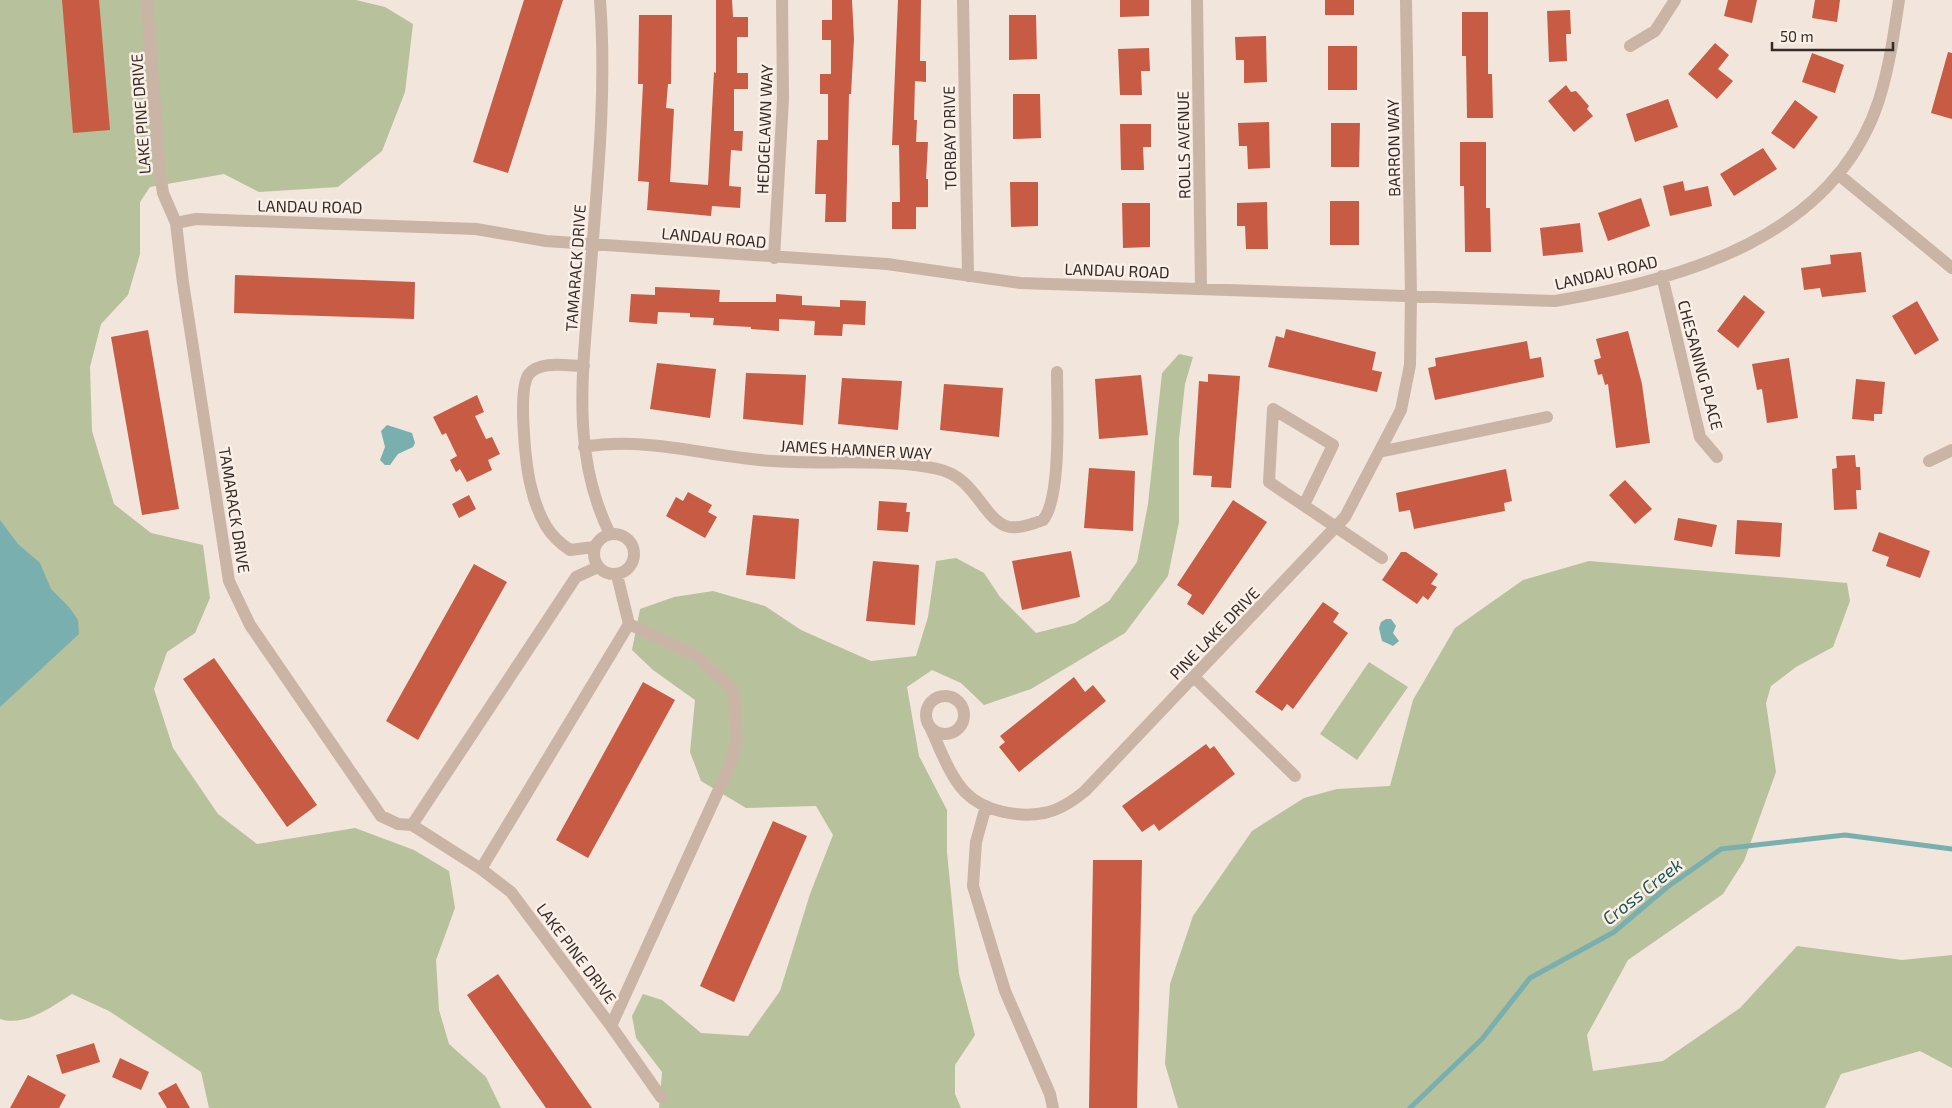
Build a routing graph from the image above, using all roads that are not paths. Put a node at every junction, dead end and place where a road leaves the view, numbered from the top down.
1 (148, 0) edge
2 (600, 0) edge
3 (782, 0) edge
4 (963, 0) edge
5 (1197, 0) edge
6 (1406, 0) edge
7 (1675, 0) edge
8 (1899, 0) edge
9 (1630, 46) dead end
10 (1839, 175) junction
11 (176, 223) junction
12 (593, 244) junction
13 (774, 258) junction
14 (1952, 268) edge
15 (968, 276) junction
16 (1662, 276) junction
17 (1201, 289) junction
18 (1411, 296) junction
19 (584, 366) junction
20 (1057, 372) dead end
21 (1547, 417) dead end
22 (584, 447) junction
23 (1952, 450) edge
24 (1379, 452) junction
25 (1718, 457) dead end
26 (1929, 461) dead end
27 (1304, 505) junction
28 (1336, 526) junction
29 (610, 534) junction
30 (594, 548) junction
31 (1382, 558) dead end
32 (598, 567) junction
33 (616, 575) junction
34 (629, 624) junction
35 (1194, 677) junction
36 (930, 727) dead end
37 (1295, 776) dead end
38 (986, 806) junction
39 (412, 825) junction
40 (481, 869) junction
41 (612, 1026) junction
42 (661, 1096) dead end
43 (1053, 1108) edge

1 - 11 street, LAKE PINE DRIVE
2 - 12 street, TAMARACK DRIVE
3 - 13 street, HEDGELAWN WAY
4 - 15 street, TORBAY DRIVE
5 - 17 street, ROLLS AVENUE
6 - 18 street, BARRON WAY
7 - 9 street
8 - 10 street, LANDAU ROAD
10 - 14 street
10 - 16 street, LANDAU ROAD
11 - 12 street, LANDAU ROAD
11 - 39 street, TAMARACK DRIVE
12 - 13 street, LANDAU ROAD
12 - 19 street, TAMARACK DRIVE
13 - 15 street, LANDAU ROAD
15 - 17 street, LANDAU ROAD
16 - 18 street, LANDAU ROAD
16 - 25 street, CHESANING PLACE
17 - 18 street, LANDAU ROAD
18 - 24 street, PINE LAKE DRIVE
19 - 22 street, TAMARACK DRIVE
19 - 30 street
20 - 22 street, JAMES HAMNER WAY
21 - 24 street
22 - 29 street, TAMARACK DRIVE
23 - 26 street
24 - 28 street, PINE LAKE DRIVE
27 - 27 street
27 - 28 street
28 - 31 street
28 - 35 street, PINE LAKE DRIVE
29 - 30 street
29 - 33 street
30 - 32 street
32 - 33 street
32 - 39 street
33 - 34 street
34 - 40 street
34 - 41 street, LAKE PINE DRIVE
35 - 37 street
35 - 38 street, PINE LAKE DRIVE
36 - 38 street, PINE LAKE DRIVE
38 - 43 street
39 - 40 street, LAKE PINE DRIVE
40 - 41 street, LAKE PINE DRIVE
41 - 42 street

